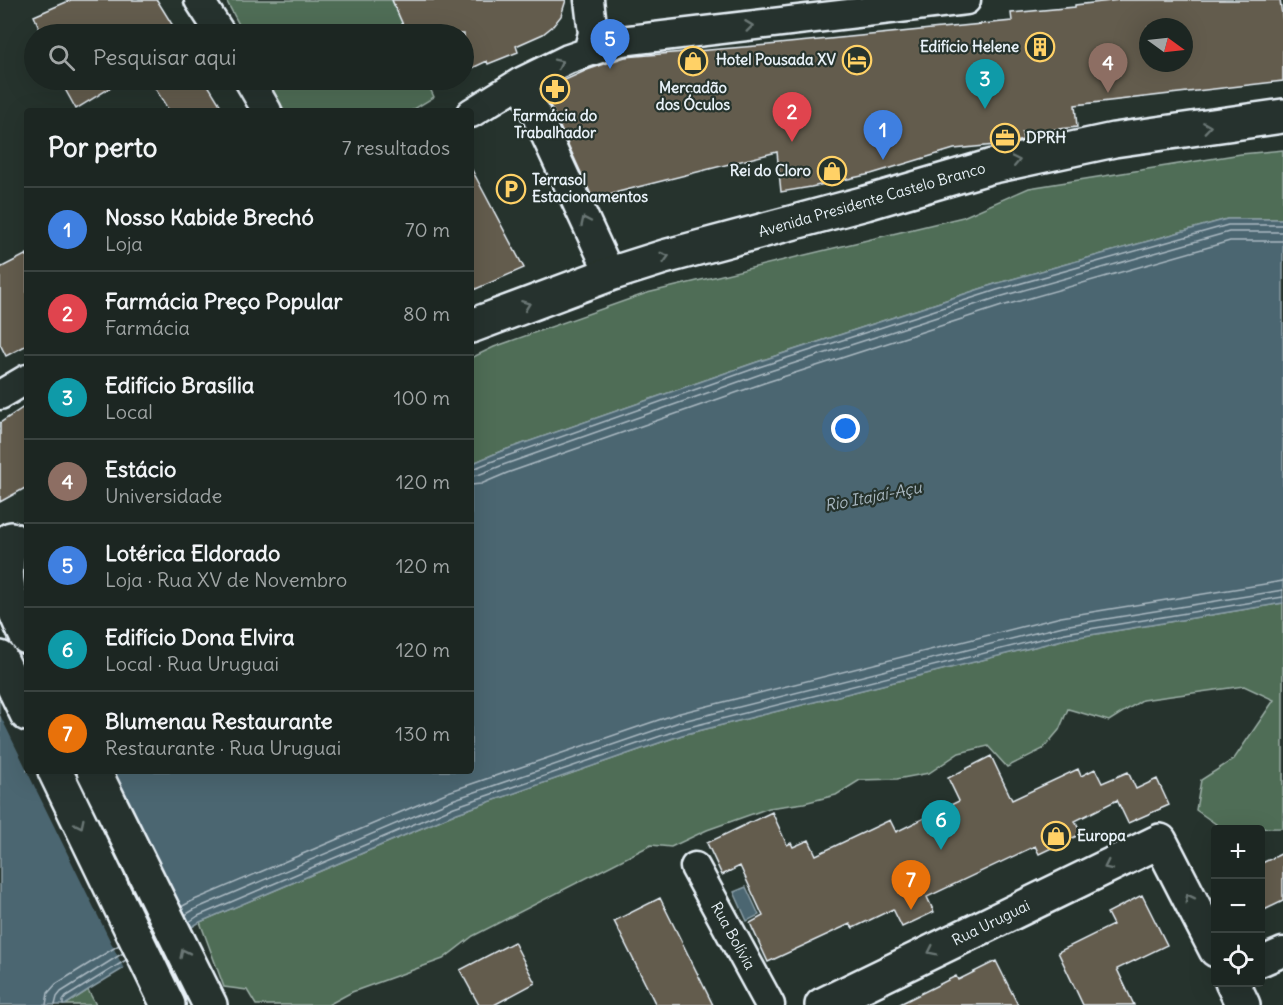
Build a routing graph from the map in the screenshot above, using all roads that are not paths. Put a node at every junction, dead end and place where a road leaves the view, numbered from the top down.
1 (199, 0) edge
2 (966, 0) edge
3 (589, 2) edge
4 (215, 24) edge
5 (621, 41) junction
6 (588, 52) junction
7 (521, 82) junction
8 (255, 90) edge
9 (265, 108) edge
10 (474, 110) edge
11 (1283, 116) edge
12 (610, 274) junction
13 (474, 325) edge
14 (13, 538) edge
15 (24, 631) edge
16 (0, 658) edge
17 (24, 708) edge
18 (56, 774) edge
19 (95, 774) edge
20 (695, 867) dead end
21 (1211, 942) edge
22 (1283, 952) edge
23 (1265, 960) edge
24 (1234, 987) edge
25 (168, 1005) edge
26 (210, 1005) edge
27 (770, 1005) edge
28 (822, 1005) edge
29 (1243, 1005) edge

1 - 4 street
5 -> 2 street
3 - 5 street
3 - 6 street
5 - 6 street
7 -> 6 street
7 - 10 street
12 -> 7 street
8 - 9 street
12 -> 11 main road, Avenida Presidente Castelo Branco
13 -> 12 main road, Avenida Presidente Castelo Branco
14 - 15 main road
16 - 17 main road
18 -> 25 main road
26 -> 19 main road
20 - 27 street, Rua Bolívia
21 -> 28 main road, Rua Uruguai
22 - 23 street
24 - 29 main road

